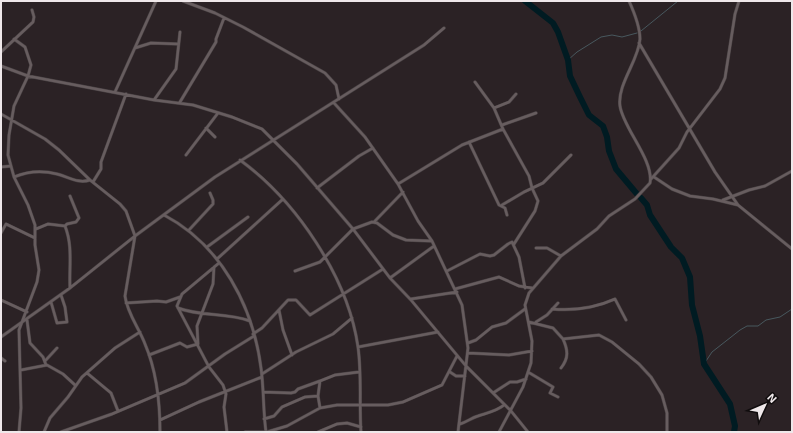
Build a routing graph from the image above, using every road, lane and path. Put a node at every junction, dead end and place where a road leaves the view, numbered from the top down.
1 (156, 1) edge
2 (183, 1) edge
3 (629, 1) edge
4 (739, 1) edge
5 (32, 10) dead end
6 (224, 18) junction
7 (444, 28) dead end
8 (180, 32) dead end
9 (14, 39) junction
10 (639, 43) junction
11 (178, 44) junction
12 (134, 48) junction
13 (1, 52) edge
14 (2, 68) edge
15 (28, 76) junction
16 (475, 82) dead end
17 (115, 92) junction
18 (126, 94) junction
19 (516, 94) dead end
20 (154, 100) junction
21 (338, 100) junction
22 (180, 102) junction
23 (334, 103) junction
24 (494, 108) junction
25 (218, 113) junction
26 (536, 113) dead end
27 (1, 114) edge
28 (11, 120) junction
29 (502, 125) junction
30 (206, 128) junction
31 (503, 129) junction
32 (690, 129) junction
33 (215, 137) dead end
34 (273, 139) junction
35 (469, 142) junction
36 (373, 148) junction
37 (186, 155) dead end
38 (571, 155) dead end
39 (240, 160) junction
40 (10, 166) junction
41 (1, 167) edge
42 (792, 171) edge
43 (14, 177) junction
44 (654, 177) junction
45 (651, 179) junction
46 (90, 180) junction
47 (94, 182) junction
48 (398, 184) junction
49 (317, 188) junction
50 (532, 188) junction
51 (402, 192) junction
52 (210, 193) dead end
53 (70, 196) dead end
54 (731, 198) junction
55 (283, 199) junction
56 (722, 201) junction
57 (502, 205) junction
58 (738, 205) junction
59 (164, 215) junction
60 (507, 215) dead end
61 (248, 217) dead end
62 (374, 222) junction
63 (65, 226) junction
64 (353, 229) junction
65 (36, 230) junction
66 (189, 230) junction
67 (1, 233) edge
68 (135, 236) junction
69 (35, 238) junction
70 (432, 241) junction
71 (514, 244) junction
72 (434, 246) junction
73 (207, 248) junction
74 (536, 248) dead end
75 (792, 249) edge
76 (561, 256) junction
77 (325, 258) junction
78 (216, 259) junction
79 (219, 263) junction
80 (214, 267) junction
81 (383, 269) junction
82 (295, 271) dead end
83 (447, 271) junction
84 (390, 278) junction
85 (70, 288) junction
86 (525, 288) junction
87 (532, 288) junction
88 (456, 289) junction
89 (457, 292) junction
90 (60, 295) junction
91 (343, 295) junction
92 (180, 297) junction
93 (1, 300) edge
94 (410, 300) junction
95 (51, 302) junction
96 (558, 302) dead end
97 (126, 303) junction
98 (177, 308) junction
99 (525, 309) junction
100 (552, 309) junction
101 (279, 310) junction
102 (27, 312) junction
103 (202, 313) junction
104 (352, 318) junction
105 (26, 320) junction
106 (626, 320) dead end
107 (250, 321) junction
108 (529, 322) junction
109 (535, 322) junction
110 (22, 324) junction
111 (140, 332) junction
112 (438, 332) junction
113 (254, 335) junction
114 (1, 337) edge
115 (563, 339) junction
116 (468, 343) junction
117 (198, 344) junction
118 (358, 346) junction
119 (57, 348) dead end
120 (532, 351) junction
121 (468, 353) junction
122 (149, 355) junction
123 (292, 355) junction
124 (458, 356) junction
125 (1, 358) edge
126 (5, 361) dead end
127 (45, 361) junction
128 (46, 365) junction
129 (466, 366) junction
130 (209, 367) junction
131 (561, 368) dead end
132 (21, 370) junction
133 (359, 372) junction
134 (450, 372) junction
135 (528, 372) junction
136 (87, 373) junction
137 (262, 375) junction
138 (465, 376) junction
139 (526, 379) junction
140 (320, 381) junction
141 (75, 386) junction
142 (225, 392) junction
143 (263, 392) junction
144 (493, 393) junction
145 (158, 394) junction
146 (318, 396) junction
147 (558, 397) dead end
148 (360, 405) junction
149 (504, 405) junction
150 (320, 408) junction
151 (118, 411) junction
152 (511, 411) junction
153 (264, 419) junction
154 (160, 420) junction
155 (460, 424) junction
156 (361, 427) junction
157 (326, 431) edge
158 (20, 432) edge
159 (44, 432) edge
160 (61, 432) edge
161 (160, 432) edge
162 (227, 432) edge
163 (246, 432) edge
164 (266, 432) edge
165 (318, 432) edge
166 (361, 432) edge
167 (458, 432) edge
168 (499, 432) edge
169 (528, 432) edge
170 (667, 432) edge

1 - 12 street
2 - 6 street
3 - 10 street
4 - 32 street
5 - 9 street
6 - 21 street
6 - 22 street
7 - 21 street
8 - 11 street
9 - 13 street
9 - 15 street
10 - 32 street
10 - 45 street
11 - 12 street
11 - 20 street
12 - 17 street
14 - 15 street
15 - 17 street
15 - 28 street
16 - 24 street
17 - 18 street
18 - 20 street
18 - 47 street
19 - 24 street
20 - 22 street
21 - 23 street
22 - 25 street
23 - 34 street
23 - 36 street
24 - 29 street
25 - 30 street
25 - 34 street
26 - 29 street
27 - 28 street
28 - 40 street
28 - 46 street
29 - 31 street
30 - 33 street
30 - 37 street
31 - 35 street
31 - 50 street
32 - 44 street
32 - 54 street
34 - 39 street
34 - 49 street
35 - 48 street
35 - 57 street
36 - 48 street
36 - 49 street
38 - 50 street
39 - 55 street
39 - 59 street
40 - 41 street
40 - 43 street
42 - 54 street
43 - 46 street
43 - 65 street
44 - 45 street
44 - 56 street
45 - 76 street
46 - 47 street
47 - 68 street
48 - 51 street
49 - 64 street
50 - 57 street
50 - 71 street
51 - 62 street
51 - 70 street
52 - 66 street
53 - 63 street
54 - 56 street
54 - 58 street
55 - 77 street
55 - 78 street
56 - 58 street
57 - 60 street
58 - 75 street
59 - 66 street
59 - 68 street
61 - 73 street
62 - 64 street
62 - 70 street
63 - 65 street
63 - 85 street
64 - 77 street
64 - 81 street
65 - 69 street
66 - 73 street
67 - 69 street
68 - 85 street
68 - 97 street
69 - 102 street
70 - 72 street
71 - 83 street
71 - 86 street
72 - 83 street
72 - 84 street
73 - 78 street
74 - 76 street
76 - 87 street
77 - 82 street
77 - 91 street
78 - 79 street
79 - 80 street
79 - 107 street
80 - 92 street
80 - 103 street
81 - 84 street
81 - 91 street
83 - 88 street
84 - 94 street
85 - 90 street
86 - 87 street
86 - 88 street
87 - 99 street
88 - 89 street
89 - 94 street
89 - 116 street
90 - 95 street
90 - 95 street
91 - 101 street
91 - 104 street
92 - 97 street
92 - 98 street
93 - 102 street
94 - 112 street
95 - 105 street
96 - 100 street
97 - 111 street
98 - 103 street
98 - 117 street
99 - 108 street
99 - 116 street
100 - 106 street
100 - 109 street
101 - 113 street
101 - 123 street
102 - 110 street
103 - 107 street
103 - 117 street
104 - 118 street
104 - 123 street
105 - 110 street
105 - 127 street
107 - 113 street
108 - 109 street
108 - 120 street
109 - 115 street
110 - 114 street
110 - 132 street
111 - 122 street
111 - 136 street
112 - 118 street
112 - 124 street
113 - 130 street
113 - 137 street
115 - 131 street
115 - 170 street
116 - 121 street
117 - 122 street
117 - 130 street
118 - 133 street
119 - 127 street
120 - 121 street
120 - 135 street
121 - 129 street
122 - 145 street
123 - 137 street
124 - 129 street
124 - 134 street
125 - 126 street
127 - 128 street
128 - 132 street
128 - 141 street
129 - 138 street
129 - 144 street
130 - 142 street
130 - 145 street
132 - 158 street
133 - 140 street
133 - 148 street
134 - 138 street
134 - 148 street
135 - 139 street
135 - 147 street
136 - 141 street
136 - 151 street
137 - 142 street
137 - 143 street
138 - 155 street
139 - 144 street
139 - 152 street
140 - 143 street
140 - 146 street
141 - 159 street
142 - 154 street
142 - 162 street
143 - 153 street
144 - 149 street
145 - 151 street
145 - 154 street
146 - 150 street
146 - 153 street
148 - 150 street
148 - 156 street
149 - 152 street
149 - 155 street
150 - 164 street
151 - 160 street
152 - 168 street
152 - 169 street
153 - 164 street
154 - 161 street
155 - 167 street
156 - 157 street
156 - 166 street
157 - 165 street
163 - 164 street

